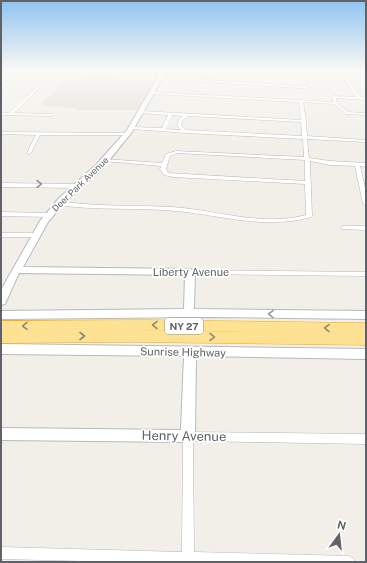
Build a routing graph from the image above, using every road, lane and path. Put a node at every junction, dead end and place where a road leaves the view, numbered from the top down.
1 (29, 96) edge
2 (151, 96) edge
3 (214, 96) edge
4 (358, 98) joint
5 (366, 99) edge
6 (301, 101) junction
7 (335, 103) junction
8 (142, 112) junction
9 (171, 113) junction
10 (1, 114) edge
11 (10, 114) junction
12 (188, 114) junction
13 (366, 114) edge
14 (51, 115) dead end
15 (304, 121) junction
16 (132, 128) junction
17 (163, 130) junction
18 (186, 132) junction
19 (1, 133) edge
20 (39, 133) junction
21 (127, 134) junction
22 (305, 138) junction
23 (366, 140) edge
24 (29, 153) dead end
25 (307, 159) junction
26 (104, 160) junction
27 (357, 164) junction
28 (163, 165) junction
29 (366, 165) edge
30 (308, 183) junction
31 (1, 185) edge
32 (78, 186) junction
33 (365, 193) edge
34 (59, 203) junction
35 (366, 204) edge
36 (1, 214) edge
37 (48, 215) junction
38 (343, 228) dead end
39 (366, 228) edge
40 (1, 235) edge
41 (35, 235) junction
42 (16, 270) junction
43 (190, 272) junction
44 (366, 274) edge
45 (5, 282) edge
46 (1, 302) edge
47 (189, 313) junction
48 (1, 315) edge
49 (366, 315) edge
50 (1, 326) edge
51 (366, 328) edge
52 (1, 337) edge
53 (366, 339) edge
54 (1, 349) edge
55 (190, 352) junction
56 (366, 354) edge
57 (1, 434) edge
58 (188, 436) junction
59 (366, 439) edge
60 (1, 553) edge
61 (188, 558) junction
62 (349, 562) edge

1 - 11 street
2 - 8 main road, Deer Park Avenue
3 - 6 street
4 - 5 street
4 - 7 street
6 - 7 street
6 - 15 street
7 - 13 street
8 - 9 street
8 - 16 main road, Deer Park Avenue
9 - 12 street
9 - 17 street
10 - 11 street
11 - 14 street
12 - 15 street
12 - 18 street
15 - 22 street
16 - 17 street
16 - 21 main road, Deer Park Avenue
17 - 18 street
18 - 22 street
19 - 20 street
20 - 21 street
20 - 24 street
21 - 26 main road, Deer Park Avenue
22 - 23 street
22 - 25 street
25 - 27 street
25 - 28 street
25 - 30 street
26 - 28 street
26 - 32 main road, Deer Park Avenue
27 - 29 street
27 - 33 street
28 - 30 street
30 - 34 street
31 -> 32 street
32 - 34 main road, Deer Park Avenue
33 - 35 street
34 - 37 main road, Deer Park Avenue
36 - 37 street
37 - 41 main road, Deer Park Avenue
38 - 39 street
40 - 41 street
41 - 42 main road, Deer Park Avenue
42 - 43 main road, Liberty Avenue
42 - 45 main road, Deer Park Avenue
43 - 44 street, Liberty Avenue
43 - 47 main road
45 - 46 main road, Deer Park Avenue
47 - 48 main road
49 -> 47 main road
51 -> 50 highway, NY 27
52 -> 53 highway, Sunrise Highway / NY 27
54 - 55 main road, Sunrise Highway
55 - 56 main road, Sunrise Highway
55 - 58 main road
57 - 58 main road, Henry Avenue
58 - 59 street, Henry Avenue
58 - 61 street
60 - 61 street
61 - 62 street

